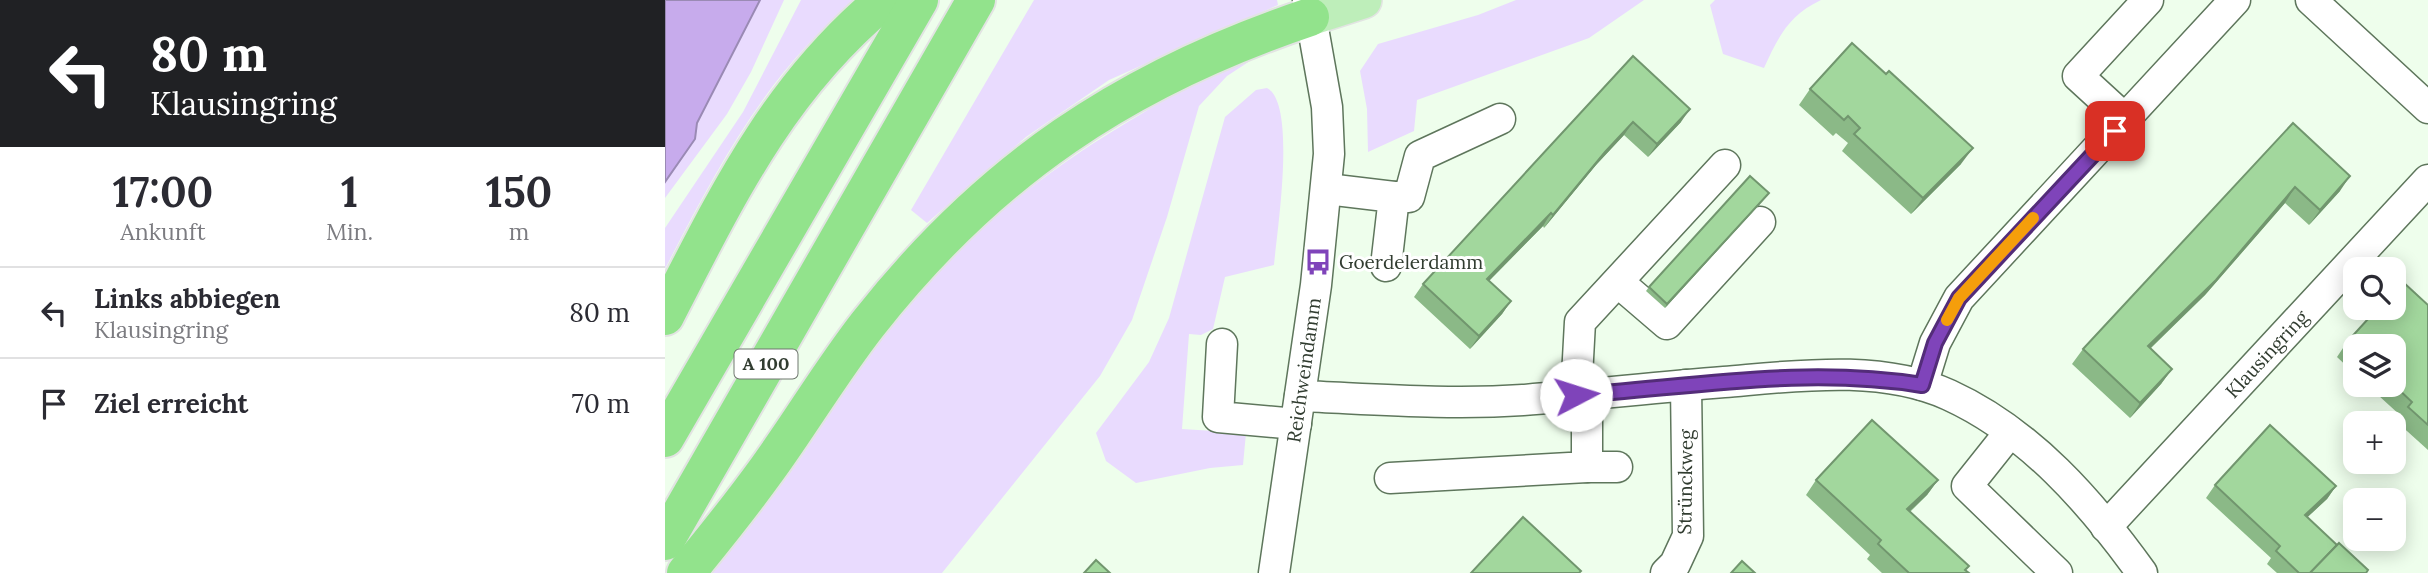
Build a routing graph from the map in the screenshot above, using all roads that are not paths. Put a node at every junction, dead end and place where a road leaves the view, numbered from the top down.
1 (884, 0) edge
2 (919, 0) edge
3 (976, 0) edge
4 (1363, 0) edge
5 (2148, 0) edge
6 (2235, 0) edge
7 (2311, 0) edge
8 (1309, 9) edge
9 (2428, 108) edge
10 (1500, 119) dead end
11 (2126, 120) junction
12 (1725, 166) dead end
13 (2428, 180) edge
14 (1327, 189) junction
15 (1394, 197) junction
16 (1761, 222) dead end
17 (1387, 266) dead end
18 (1618, 282) junction
19 (665, 316) edge
20 (1222, 344) dead end
21 (1686, 385) junction
22 (1922, 385) junction
23 (1581, 394) junction
24 (1298, 410) junction
25 (2010, 432) junction
26 (665, 438) edge
27 (1587, 467) junction
28 (1617, 467) dead end
29 (1390, 478) dead end
30 (2106, 527) junction
31 (665, 541) edge
32 (2138, 571) edge
33 (686, 573) edge
34 (1274, 573) edge
35 (1666, 573) edge
36 (2057, 573) edge

1 - 19 highway
2 - 26 highway, A 100
3 - 31 highway, A 100
4 - 8 main road
5 - 11 street
6 - 11 street
7 - 9 street
8 - 14 street, Reichweindamm
8 - 33 highway
10 - 15 street
11 - 22 street
12 - 18 street
13 - 30 street, Klausingring
14 - 15 street
14 - 24 street, Reichweindamm
15 - 17 street
16 - 18 street
18 - 23 street
20 - 24 street
21 - 22 street
21 - 23 street
21 - 35 street, Strünckweg
22 - 25 street
23 - 24 street
23 - 27 street
24 - 34 street, Reichweindamm
25 - 30 street
25 - 36 street
27 - 28 street
27 - 29 street
30 - 32 street

